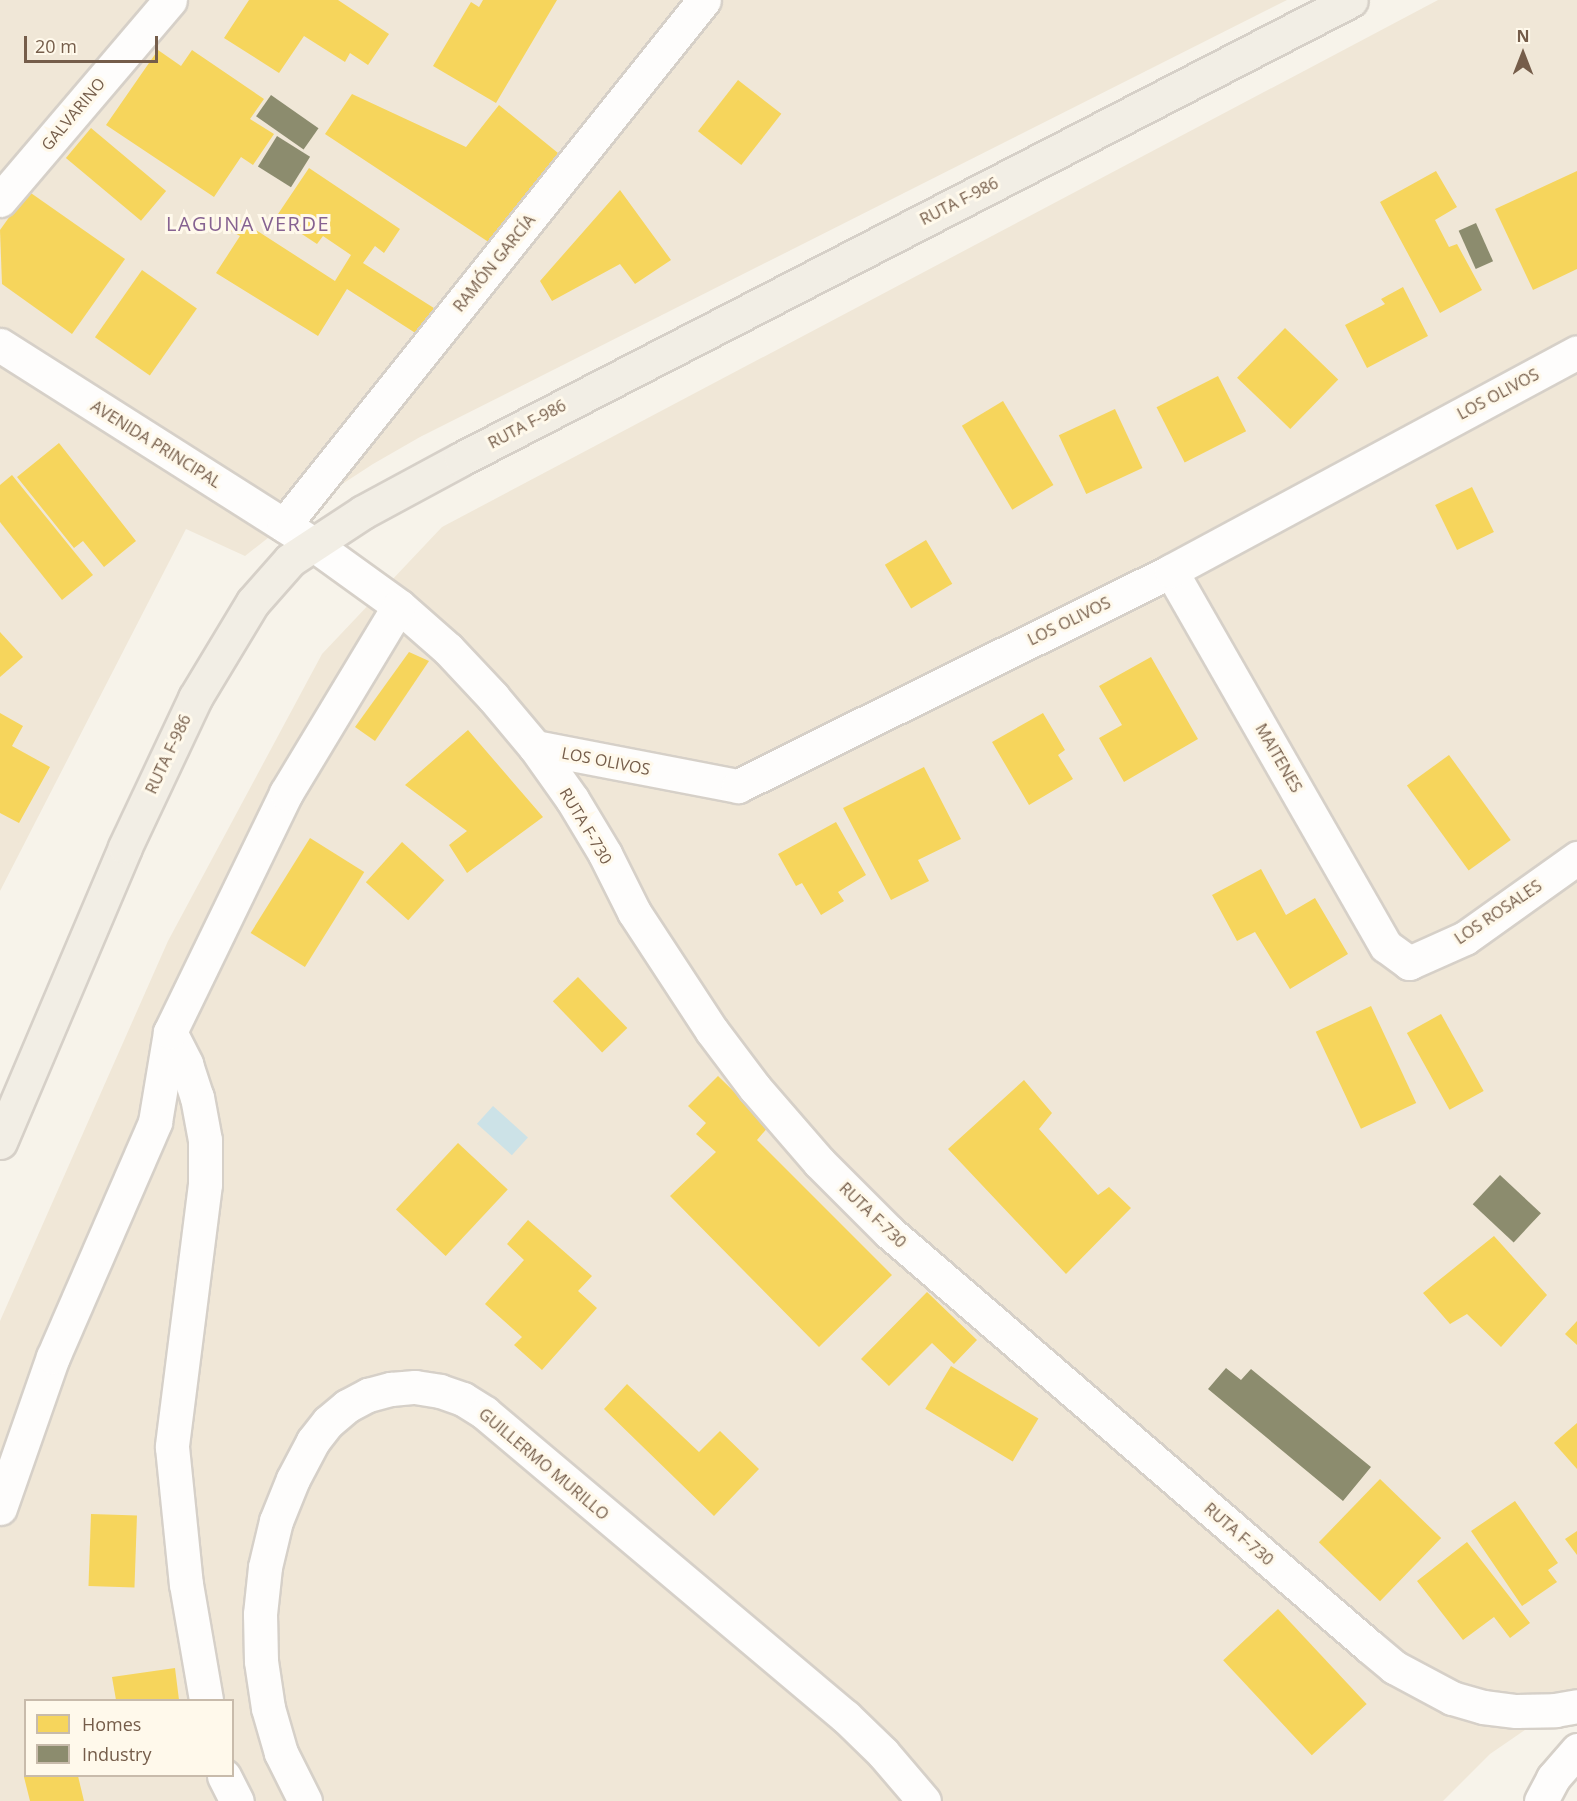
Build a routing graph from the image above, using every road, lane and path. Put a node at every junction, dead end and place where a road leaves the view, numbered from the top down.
1 (170, 0) edge
2 (704, 0) edge
3 (1351, 0) edge
4 (0, 200) edge
5 (0, 345) edge
6 (1577, 352) edge
7 (284, 525) junction
8 (313, 544) junction
9 (1171, 571) junction
10 (399, 606) junction
11 (535, 747) junction
12 (1577, 858) edge
13 (1386, 946) joint
14 (170, 1032) junction
15 (0, 1142) edge
16 (0, 1508) edge
17 (206, 1699) edge
18 (1577, 1706) edge
19 (1577, 1750) edge
20 (225, 1777) edge
21 (237, 1801) edge
22 (304, 1801) edge
23 (924, 1801) edge
24 (1541, 1801) edge

1 - 4 street, GALVARINO
2 - 7 street, RAMÓN GARCÍA
3 - 8 main road, RUTA F-986
5 - 7 street, AVENIDA PRINCIPAL
6 - 9 street, LOS OLIVOS
7 - 8 street, AVENIDA PRINCIPAL
8 - 10 street, RUTA F-730
8 - 15 main road, RUTA F-986
9 - 11 street, LOS OLIVOS
9 - 13 street, MAITENES
10 - 11 street, RUTA F-730
10 - 14 street
11 - 18 street, RUTA F-730
12 - 13 street, LOS ROSALES
14 - 16 street
14 - 17 street
19 - 24 street
20 - 21 street
22 - 23 street, GUILLERMO MURILLO

